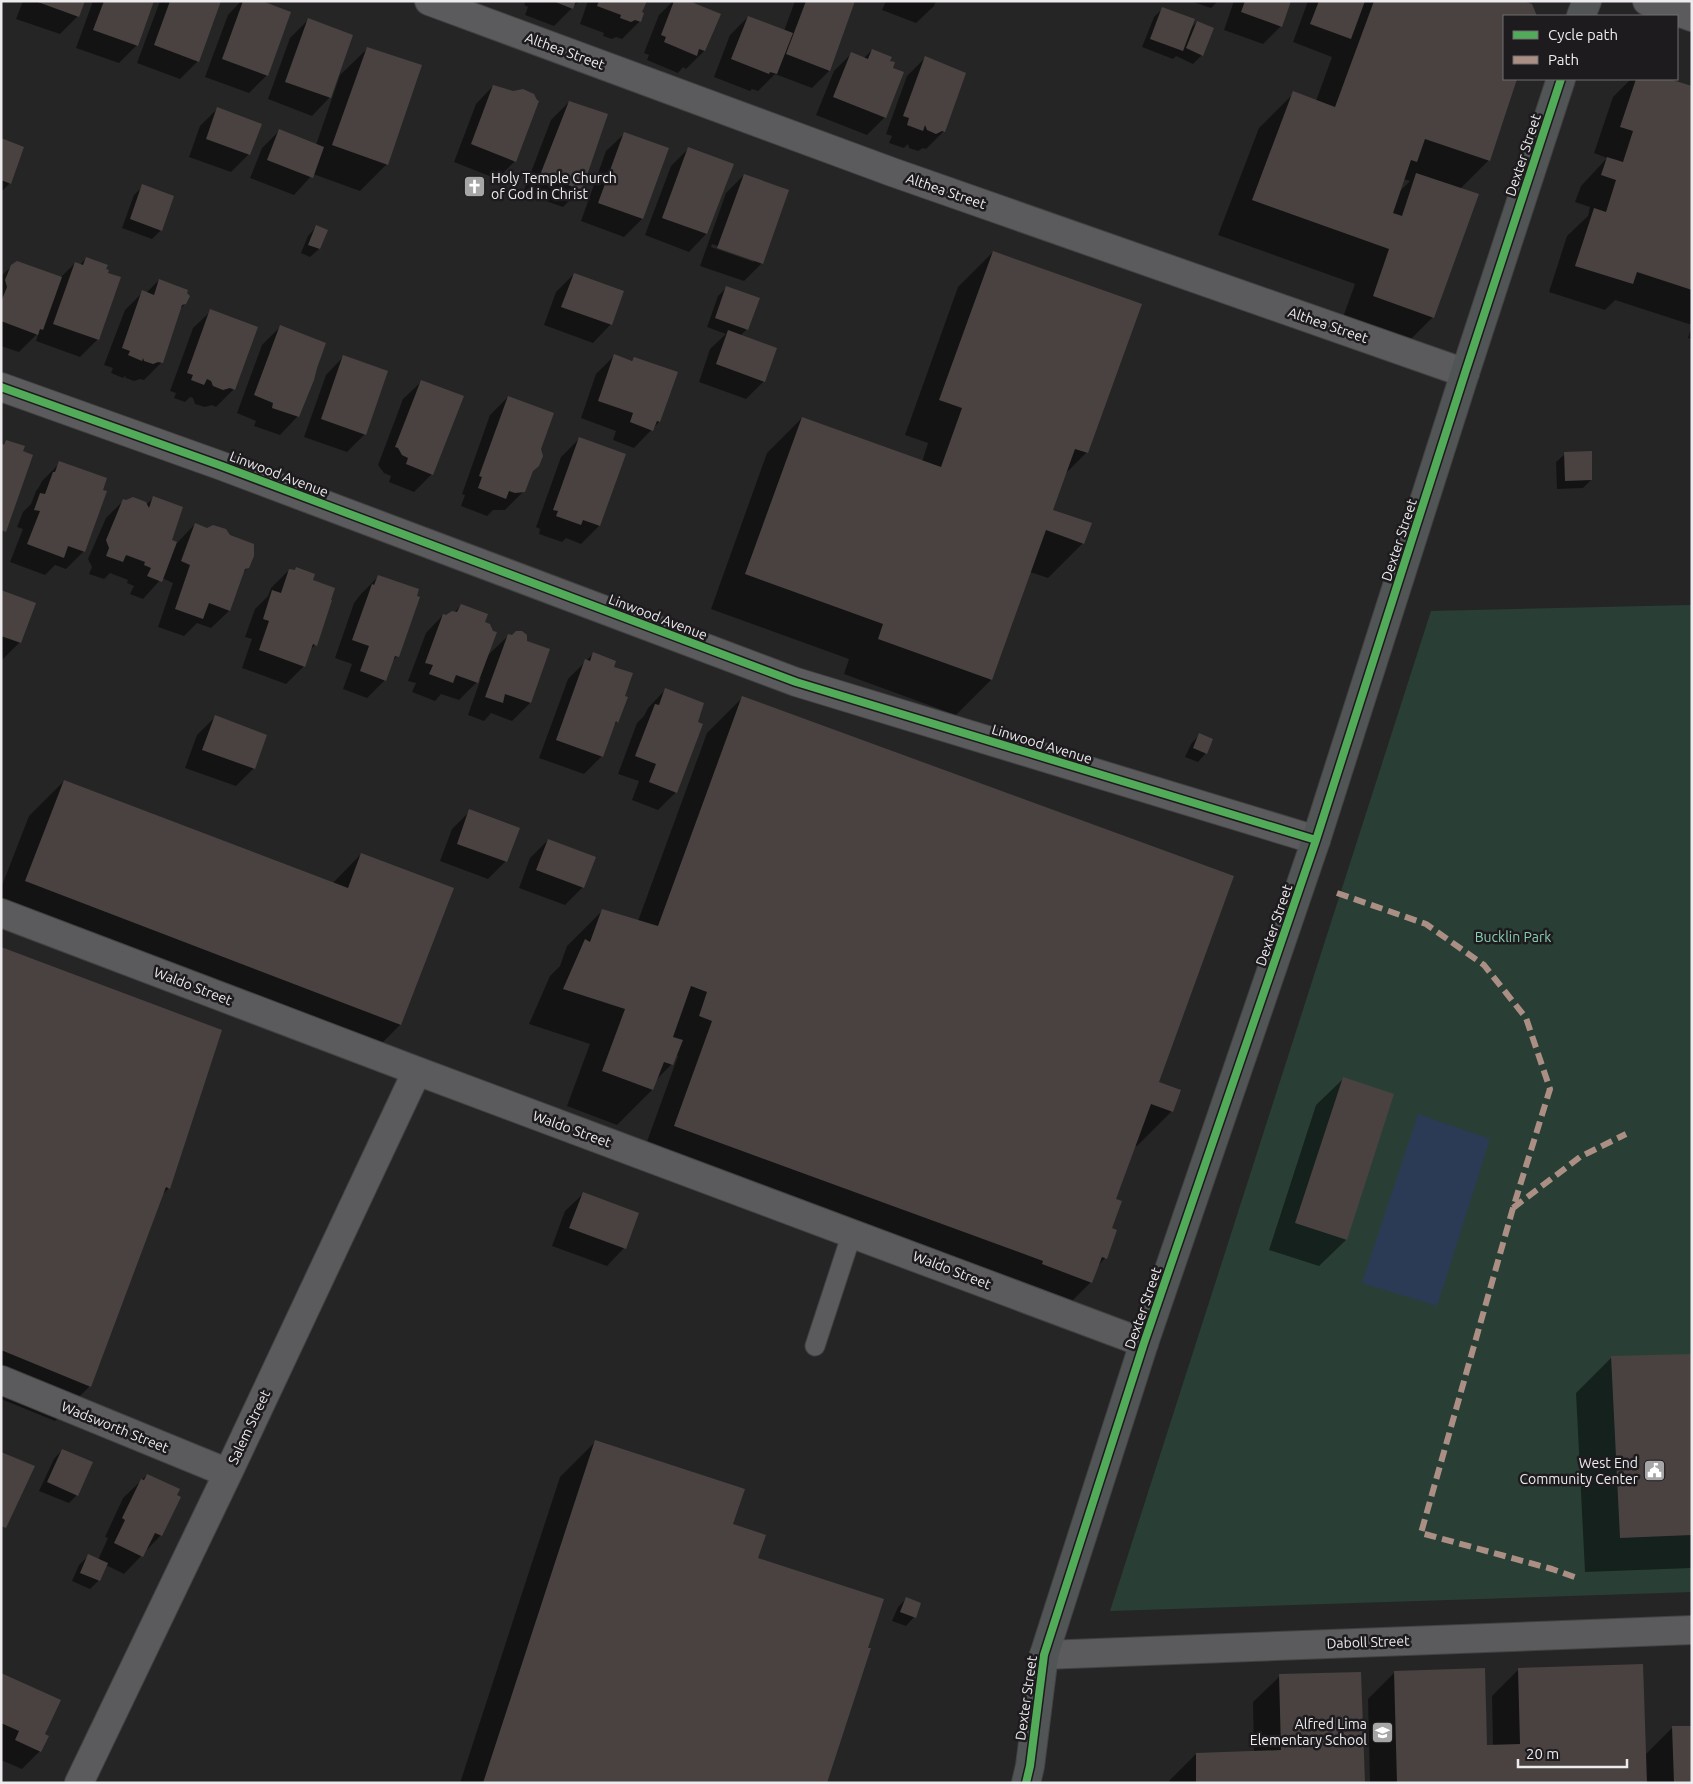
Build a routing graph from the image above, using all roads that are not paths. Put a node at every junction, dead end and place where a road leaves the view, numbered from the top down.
1 (429, 1) edge
2 (1586, 1) edge
3 (1647, 1) edge
4 (1582, 15) edge
5 (1692, 17) edge
6 (1561, 80) edge
7 (1465, 373) junction
8 (1, 387) edge
9 (1316, 840) junction
10 (1, 913) edge
11 (416, 1070) junction
12 (852, 1233) junction
13 (1144, 1343) junction
14 (815, 1346) dead end
15 (1, 1380) edge
16 (228, 1473) junction
17 (1692, 1630) edge
18 (1044, 1655) junction
19 (1026, 1777) edge
20 (79, 1783) edge

1 - 7 street, Althea Street
2 - 4 street
3 - 5 street
6 - 7 street, Dexter Street
7 - 9 street, Dexter Street
8 - 9 street, Linwood Avenue
9 - 13 street, Dexter Street
10 - 11 street, Waldo Street
11 - 12 street, Waldo Street
11 - 16 street, Salem Street
12 - 13 street, Waldo Street
12 - 14 lane
13 - 18 street, Dexter Street
15 - 16 street, Wadsworth Street
16 - 20 street, Salem Street
17 - 18 street, Daboll Street
18 - 19 street, Dexter Street

